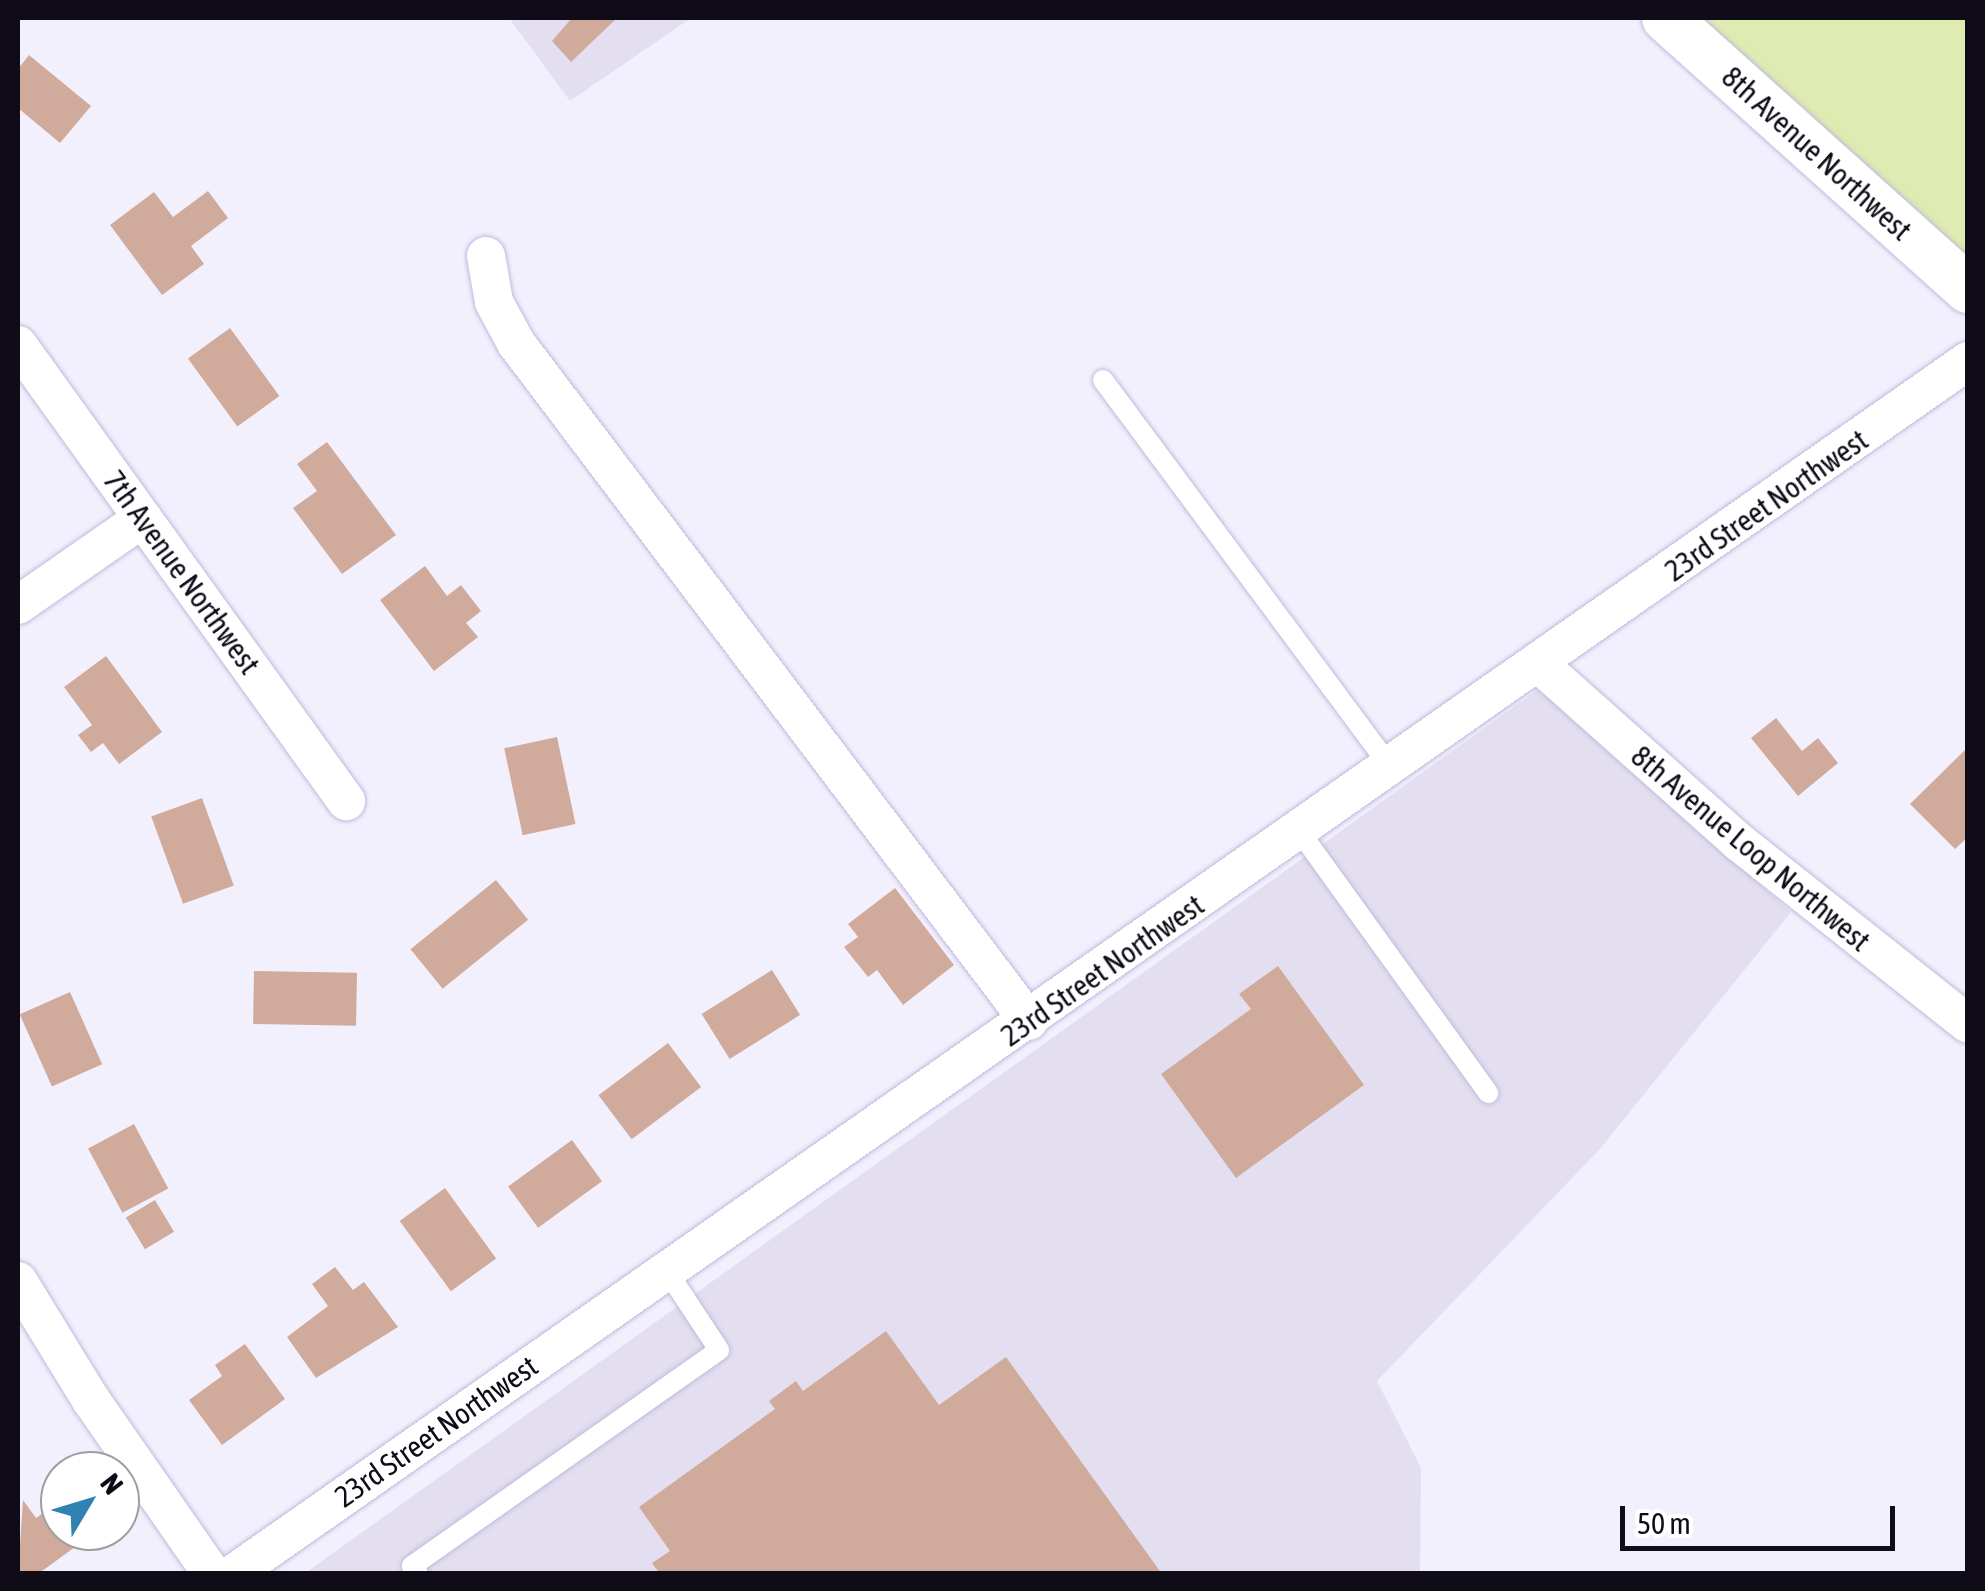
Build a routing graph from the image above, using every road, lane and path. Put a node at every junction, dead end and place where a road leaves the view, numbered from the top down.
1 (1666, 18) edge
2 (486, 256) dead end
3 (1968, 289) edge
4 (18, 345) edge
5 (1968, 361) edge
6 (1103, 380) dead end
7 (143, 518) junction
8 (18, 605) edge
9 (1539, 664) junction
10 (1392, 768) junction
11 (346, 800) dead end
12 (1300, 832) junction
13 (1029, 1020) junction
14 (1968, 1024) edge
15 (1488, 1093) dead end
16 (667, 1270) junction
17 (18, 1281) edge
18 (212, 1574) edge
19 (233, 1574) edge
20 (418, 1574) edge

1 - 3 street, 8th Avenue Northwest
2 - 13 street
4 - 7 street, 7th Avenue Northwest
5 - 9 street, 23rd Street Northwest
6 - 10 lane
7 - 8 street
7 - 11 street, 7th Avenue Northwest
9 - 10 street, 23rd Street Northwest
9 - 14 street, 8th Avenue Loop Northwest
10 - 12 street, 23rd Street Northwest
12 - 13 street, 23rd Street Northwest
12 - 15 lane
13 - 16 street, 23rd Street Northwest
16 - 19 street, 23rd Street Northwest
16 - 20 lane
17 - 18 street

